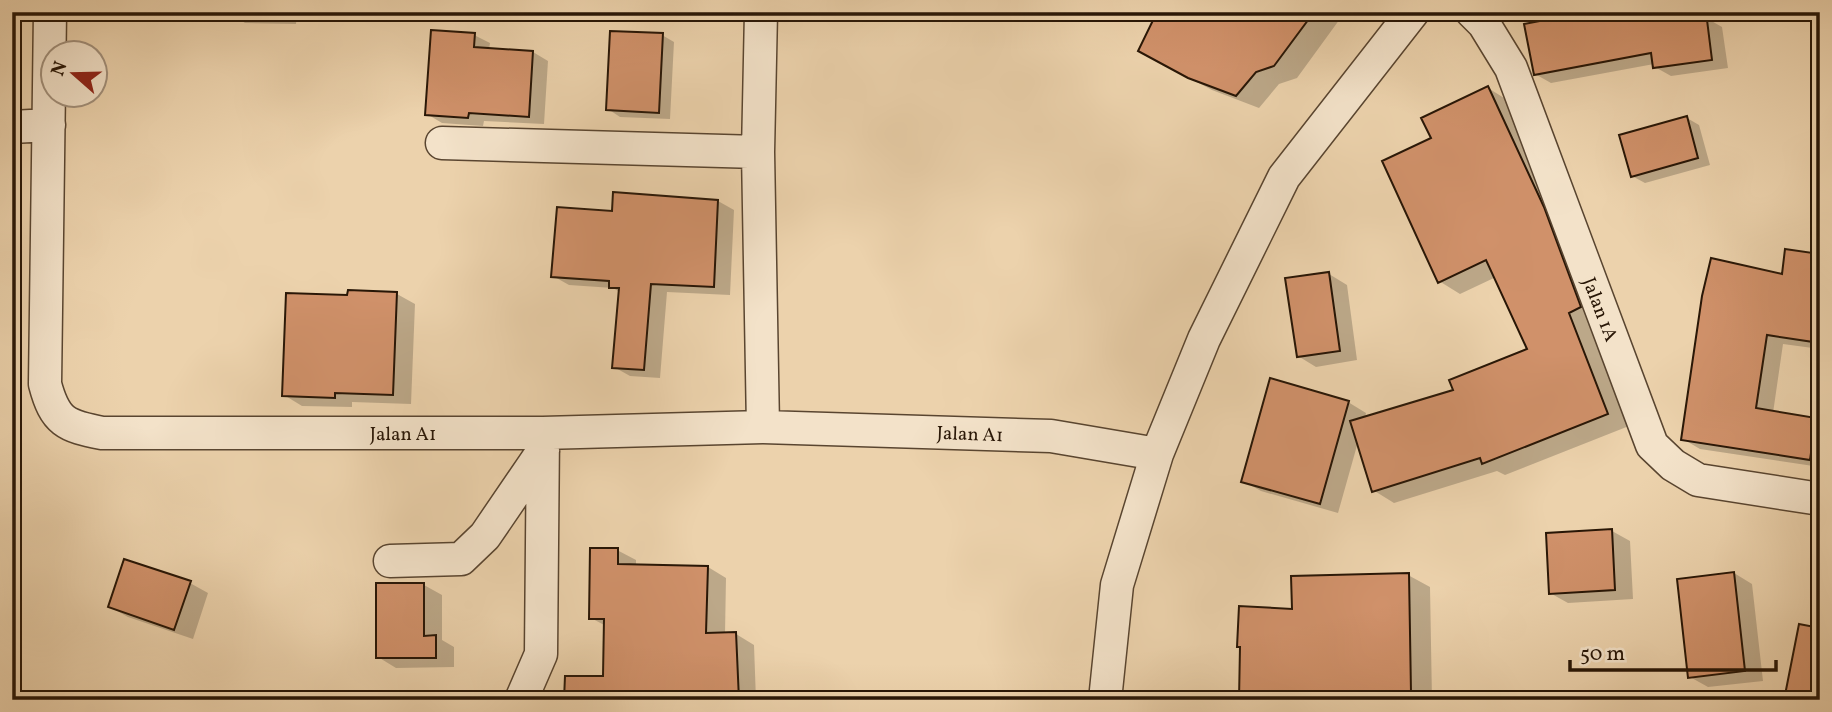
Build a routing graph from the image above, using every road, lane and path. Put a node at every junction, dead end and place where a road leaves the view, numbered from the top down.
1 (50, 12) edge
2 (761, 12) edge
3 (1413, 12) edge
4 (1472, 12) edge
5 (49, 125) junction
6 (12, 127) edge
7 (442, 143) dead end
8 (758, 152) junction
9 (762, 427) junction
10 (543, 442) junction
11 (1157, 454) junction
12 (1820, 499) edge
13 (390, 561) dead end
14 (521, 700) edge
15 (1105, 700) edge

1 - 5 street, Jalan A1
2 - 8 street
3 - 11 street
4 - 12 street, Jalan 1A
5 - 6 street
5 - 10 street, Jalan A1
7 - 8 street
8 - 9 street
9 - 10 street, Jalan A1
9 - 11 street, Jalan A1
10 - 13 street
10 - 14 street
11 - 15 street

